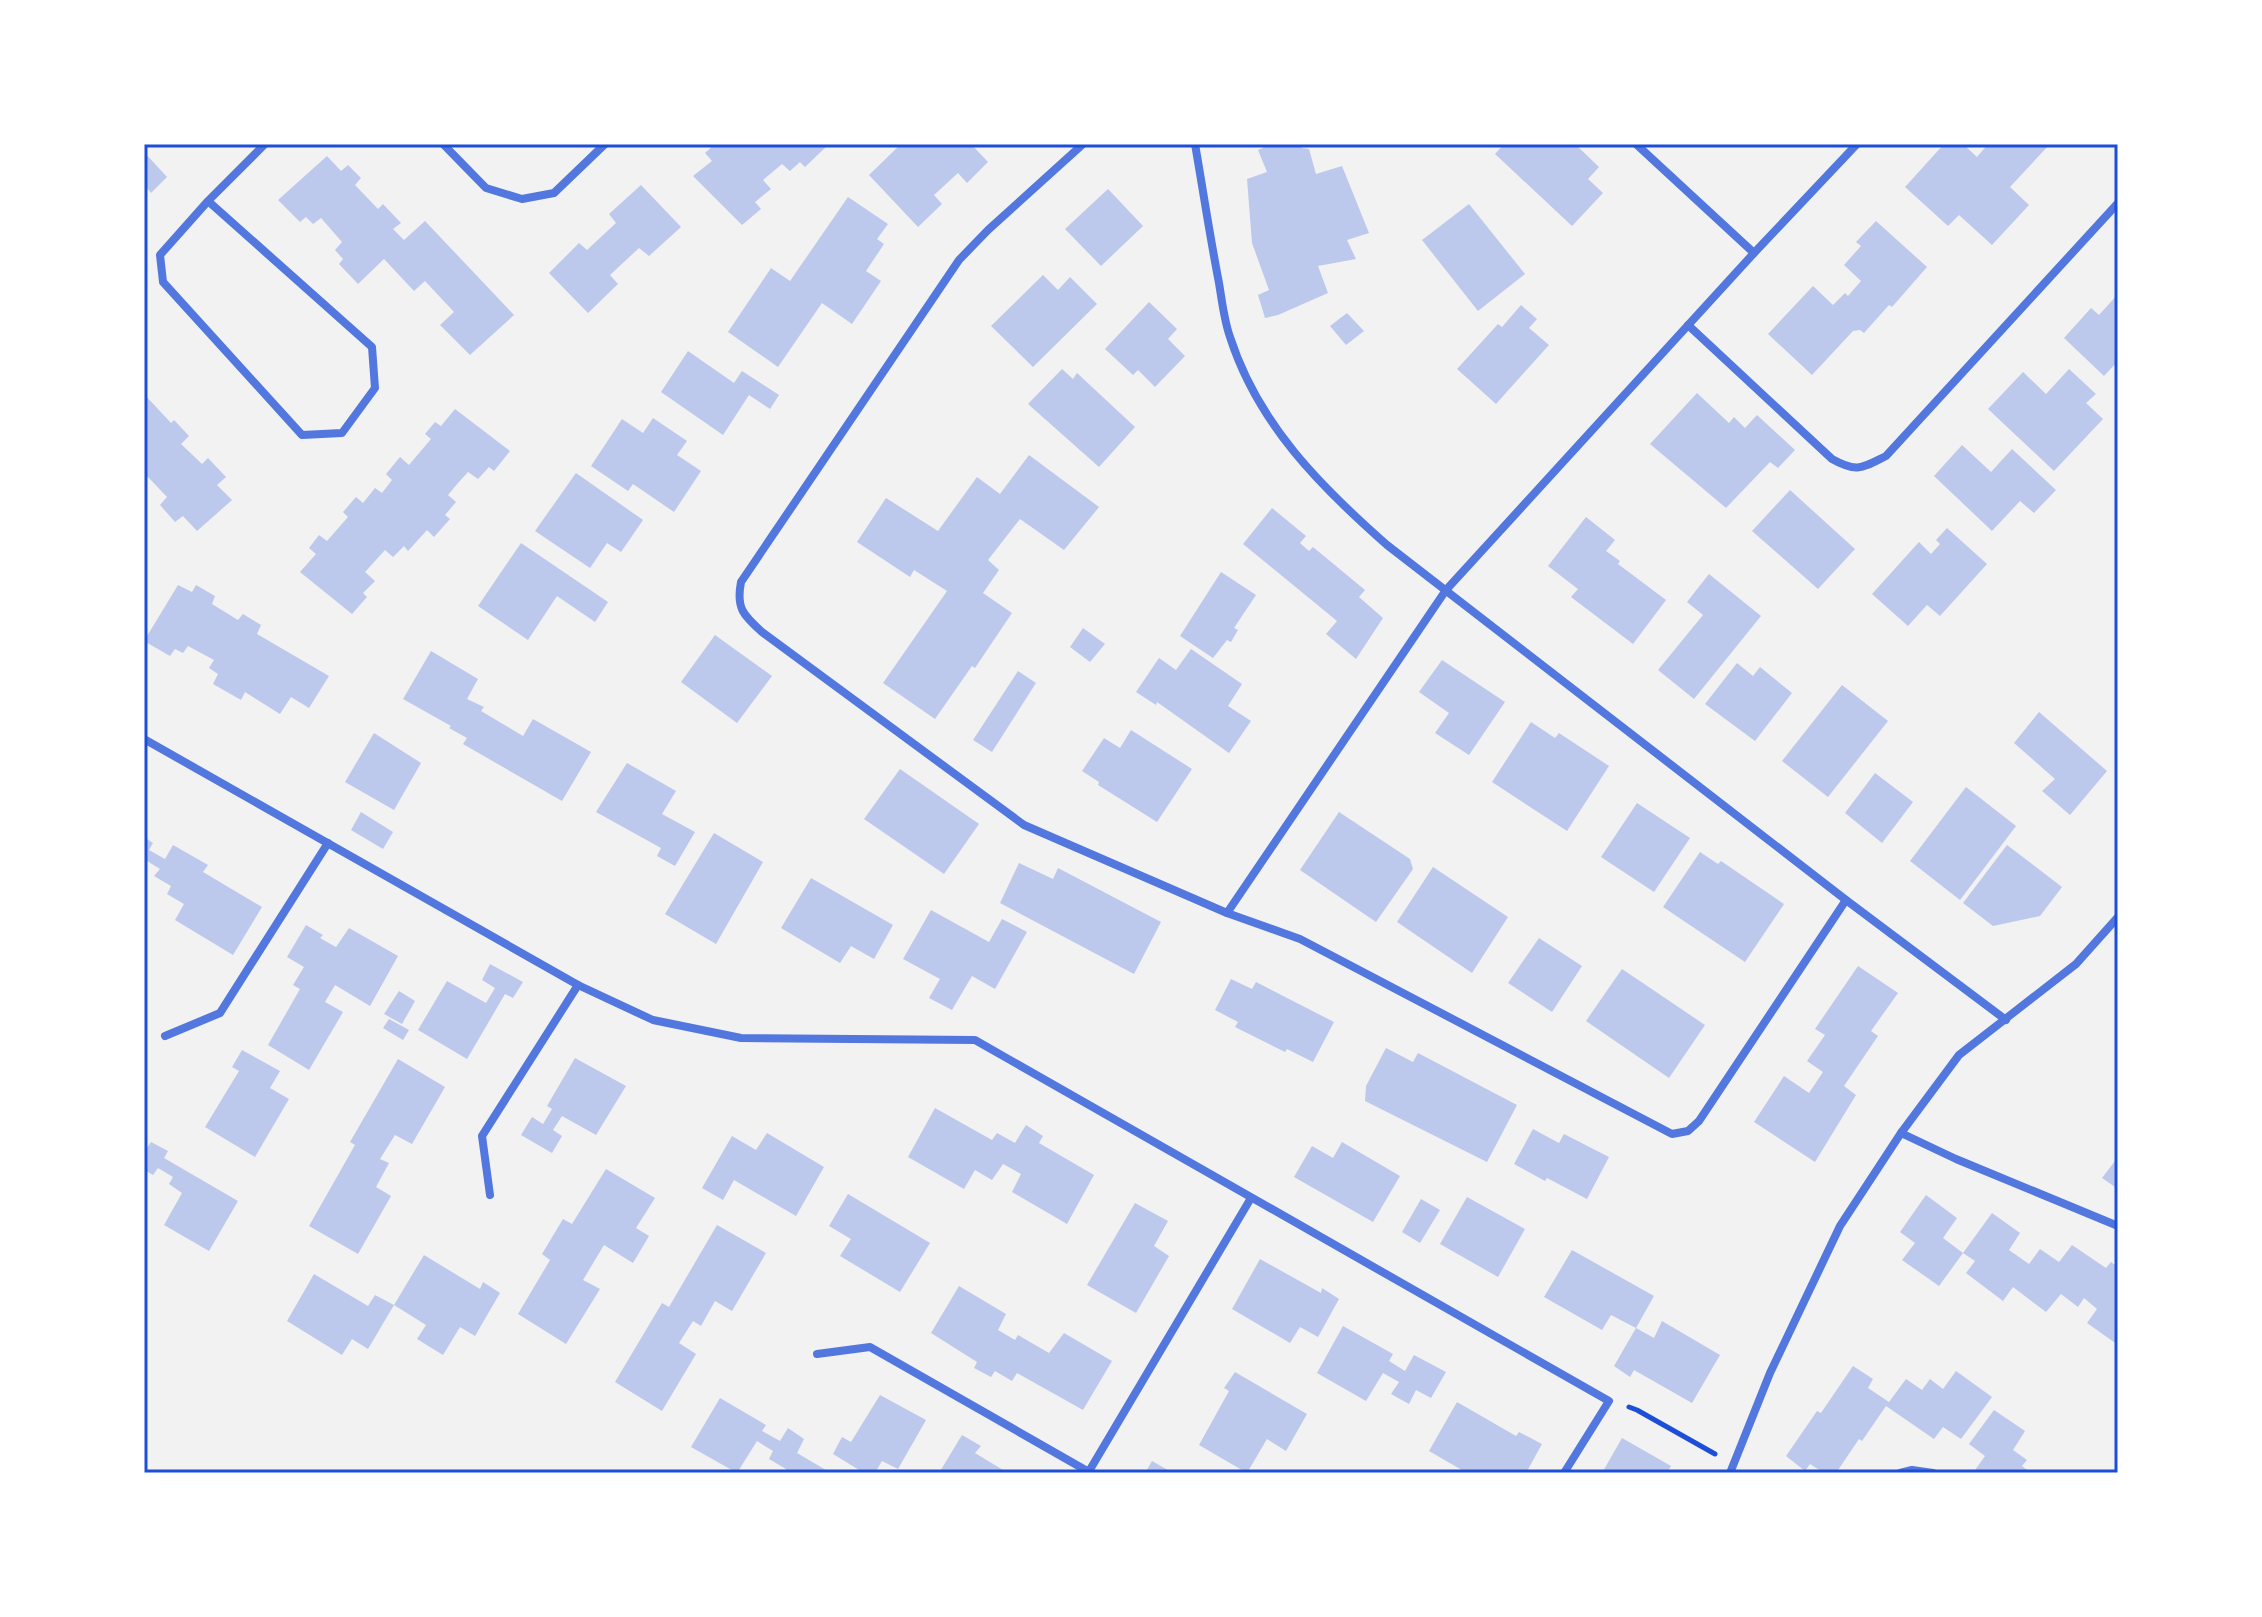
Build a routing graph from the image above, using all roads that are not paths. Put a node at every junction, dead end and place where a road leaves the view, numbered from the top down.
1 (265, 144) edge
2 (443, 144) edge
3 (605, 144) edge
4 (1083, 144) edge
5 (1195, 144) edge
6 (1636, 144) edge
7 (1857, 144) edge
8 (208, 201) junction
9 (2118, 203) edge
10 (1754, 253) junction
11 (1688, 325) junction
12 (1446, 590) junction
13 (144, 739) edge
14 (328, 843) junction
15 (1846, 900) junction
16 (1227, 913) junction
17 (2118, 917) edge
18 (578, 985) junction
19 (2006, 1020) junction
20 (165, 1036) dead end
21 (1901, 1133) junction
22 (490, 1195) dead end
23 (1251, 1198) junction
24 (2118, 1226) edge
25 (817, 1354) dead end
26 (1732, 1469) edge
27 (1088, 1472) edge
28 (1564, 1473) edge
29 (1900, 1473) edge
30 (1933, 1473) edge

1 - 8 street
2 - 3 street
4 - 16 street
5 - 12 street
6 - 10 street
7 - 10 street
8 - 8 street
9 - 11 street
10 - 11 street
11 - 12 street
12 - 15 street
12 - 16 street
13 - 14 street
14 - 18 street
14 - 20 street
15 - 16 street
15 - 19 street
17 - 19 street
18 - 22 street
18 - 23 street
19 - 21 street
21 - 24 street
21 - 26 street
23 - 27 street
23 - 28 street
25 - 27 street
29 - 30 street

